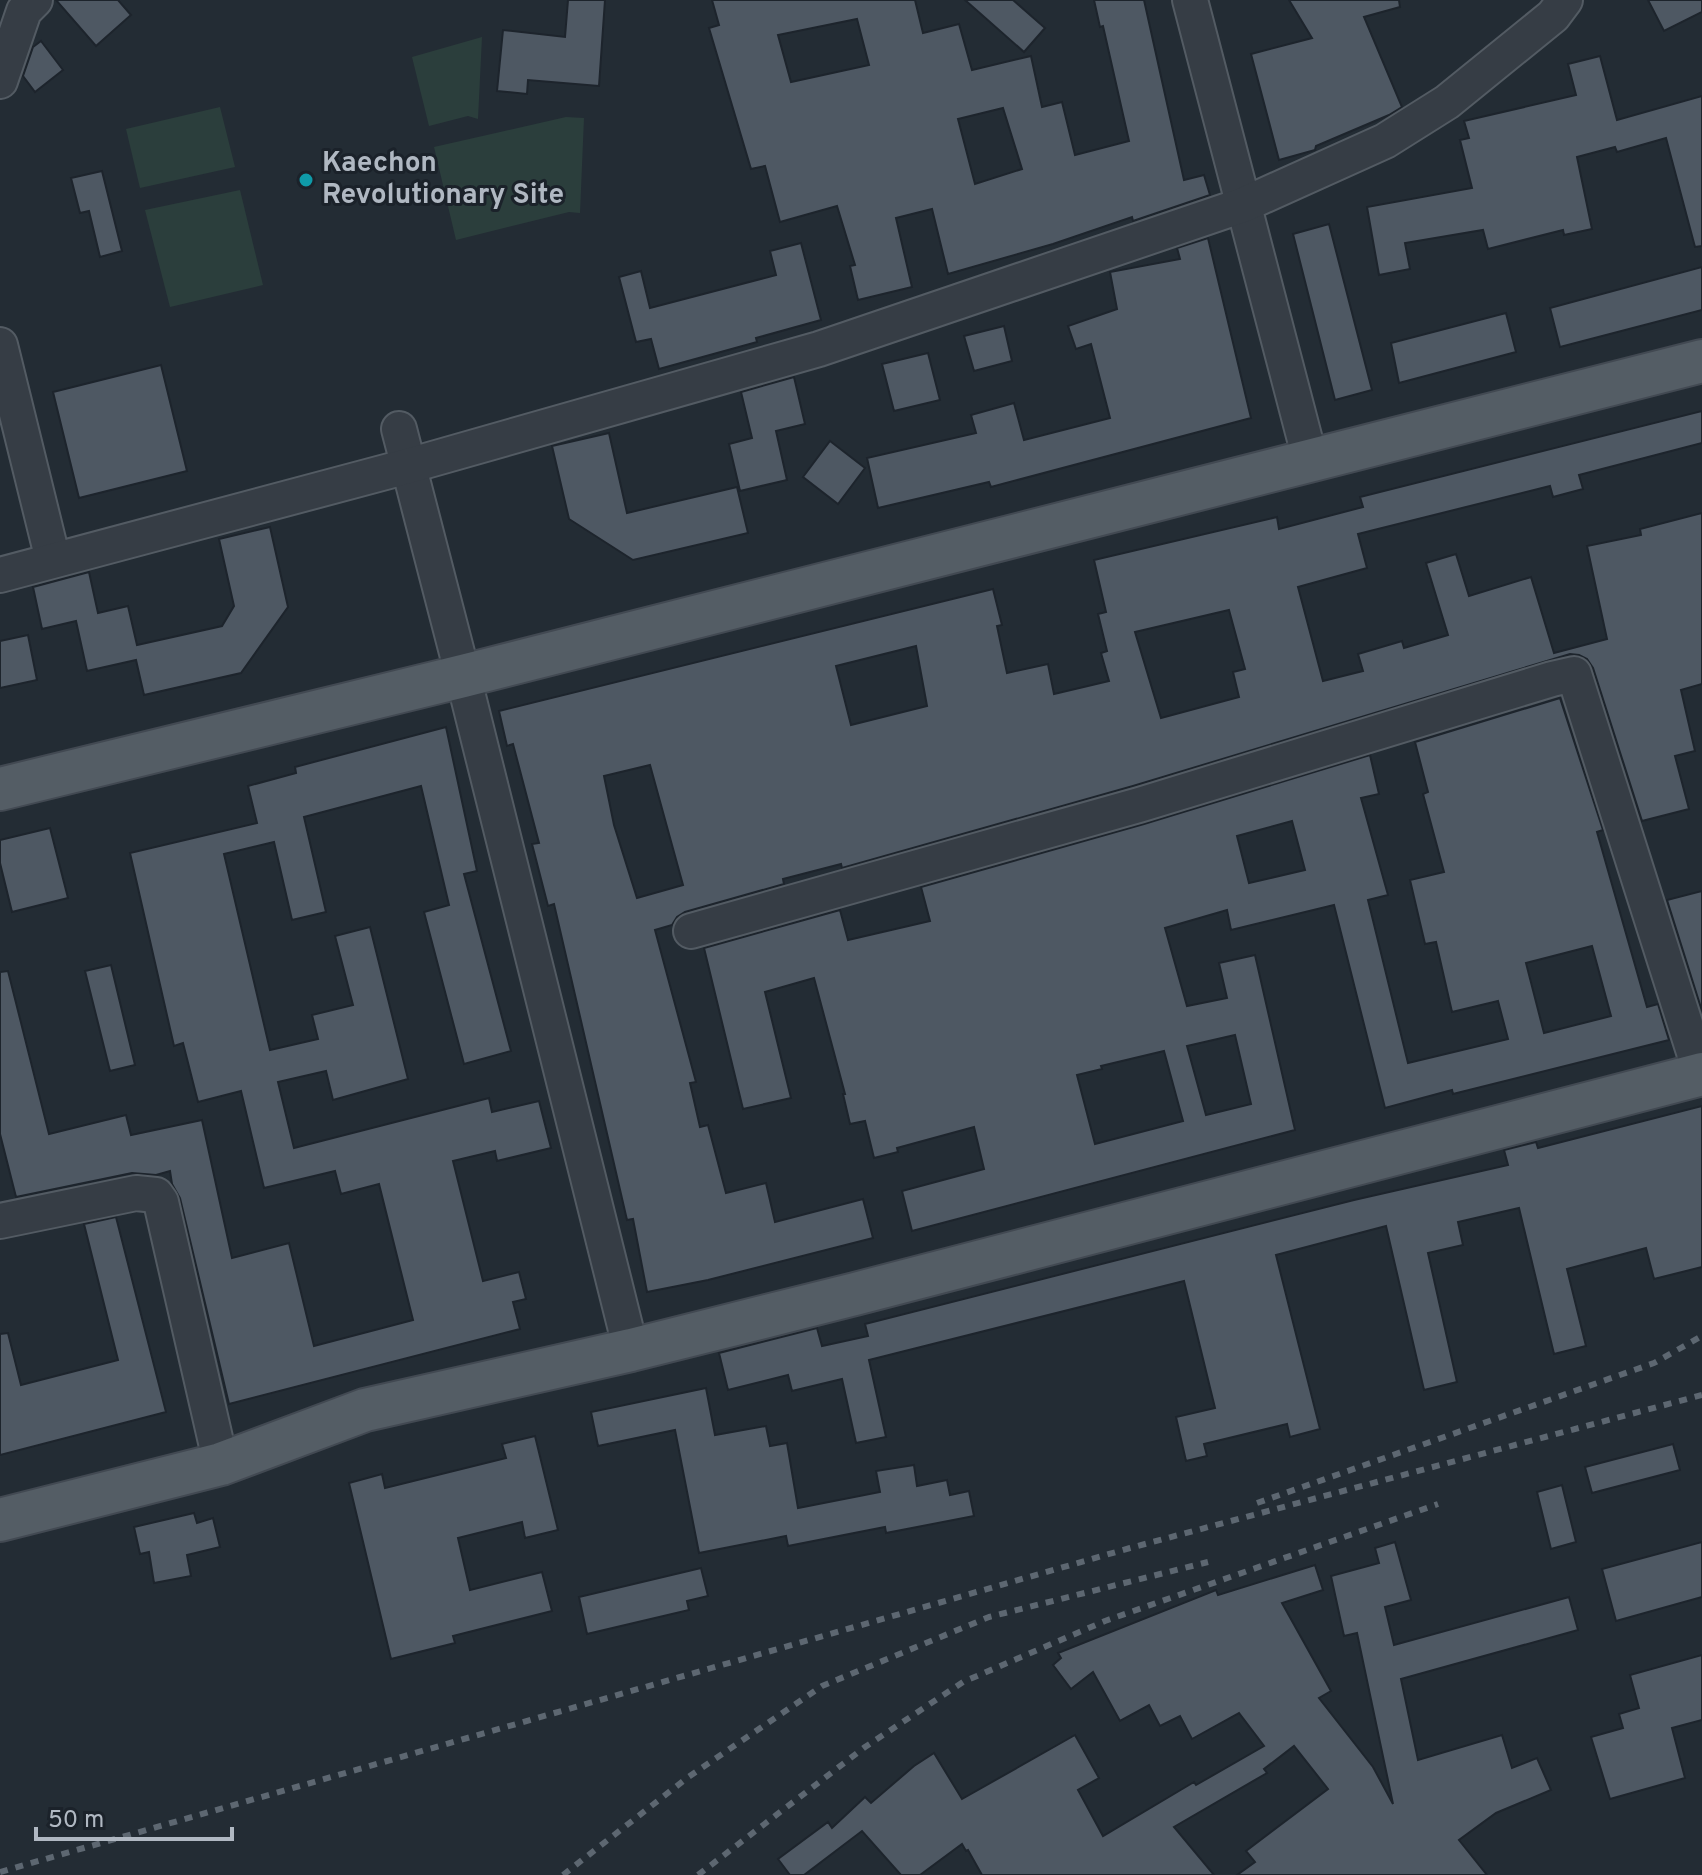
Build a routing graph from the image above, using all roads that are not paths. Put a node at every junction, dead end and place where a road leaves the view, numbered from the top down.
1 (35, 0) edge
2 (1190, 0) edge
3 (1565, 0) edge
4 (0, 81) edge
5 (1243, 205) junction
6 (0, 345) edge
7 (1702, 361) edge
8 (399, 429) dead end
9 (1310, 459) junction
10 (408, 466) junction
11 (53, 560) junction
12 (0, 575) edge
13 (463, 676) junction
14 (0, 789) edge
15 (691, 931) dead end
16 (1702, 1074) edge
17 (0, 1221) edge
18 (631, 1350) junction
19 (221, 1464) junction
20 (0, 1520) edge

1 - 4 street
2 - 5 street
3 - 5 street
5 - 9 street
5 - 10 street
6 - 11 street
7 - 9 main road
8 - 10 street
9 - 13 main road
10 - 11 street
10 - 13 street
11 - 12 street
13 - 14 main road
13 - 18 street
15 - 16 street
16 - 18 main road
17 - 19 street
18 - 19 main road
19 - 20 main road

